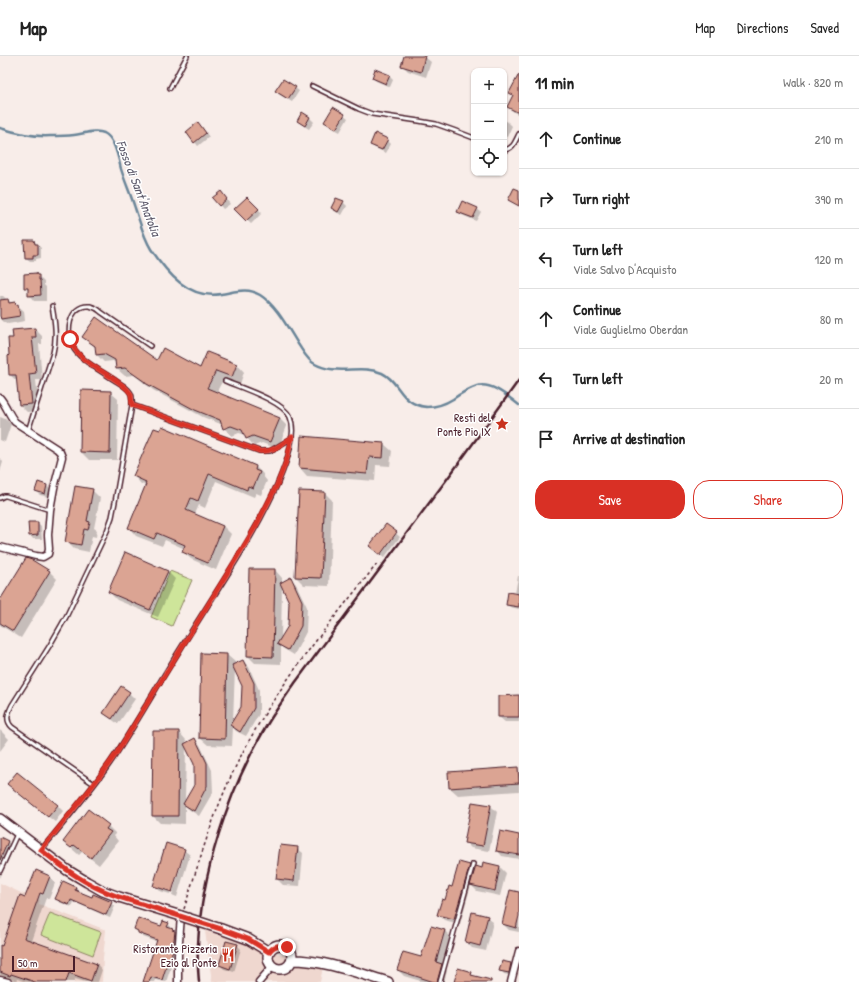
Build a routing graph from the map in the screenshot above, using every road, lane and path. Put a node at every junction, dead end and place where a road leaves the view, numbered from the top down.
1 (188, 56) edge
2 (312, 86) dead end
3 (170, 88) dead end
4 (519, 134) edge
5 (471, 137) edge
6 (507, 150) edge
7 (52, 306) dead end
8 (150, 346) dead end
9 (225, 381) dead end
10 (0, 398) edge
11 (132, 405) junction
12 (28, 431) junction
13 (292, 437) junction
14 (0, 498) edge
15 (50, 510) junction
16 (0, 547) edge
17 (377, 564) dead end
18 (94, 784) junction
19 (0, 819) edge
20 (18, 832) junction
21 (41, 850) junction
22 (473, 864) dead end
23 (0, 871) edge
24 (181, 916) junction
25 (519, 951) edge
26 (269, 952) junction
27 (292, 960) junction
28 (272, 967) junction
29 (0, 980) edge
30 (8, 982) edge
31 (178, 982) edge
32 (259, 982) edge
33 (388, 982) edge
34 (440, 982) edge
35 (511, 982) edge

1 - 3 lane
2 - 5 lane
4 - 6 lane
7 - 12 lane
8 - 11 lane
9 - 13 lane
10 - 12 street
11 - 13 lane
11 - 18 lane
12 - 15 street
13 - 18 lane
14 - 15 lane
15 - 16 street
17 - 24 path
18 - 21 lane
19 - 20 main road
20 - 21 main road
20 - 23 lane
21 - 24 main road
22 - 34 lane
24 - 26 main road, bridge
24 - 31 street
25 - 35 street
26 - 27 main road
26 - 28 main road
27 - 28 main road
27 - 33 main road
28 - 32 street
29 - 30 street

